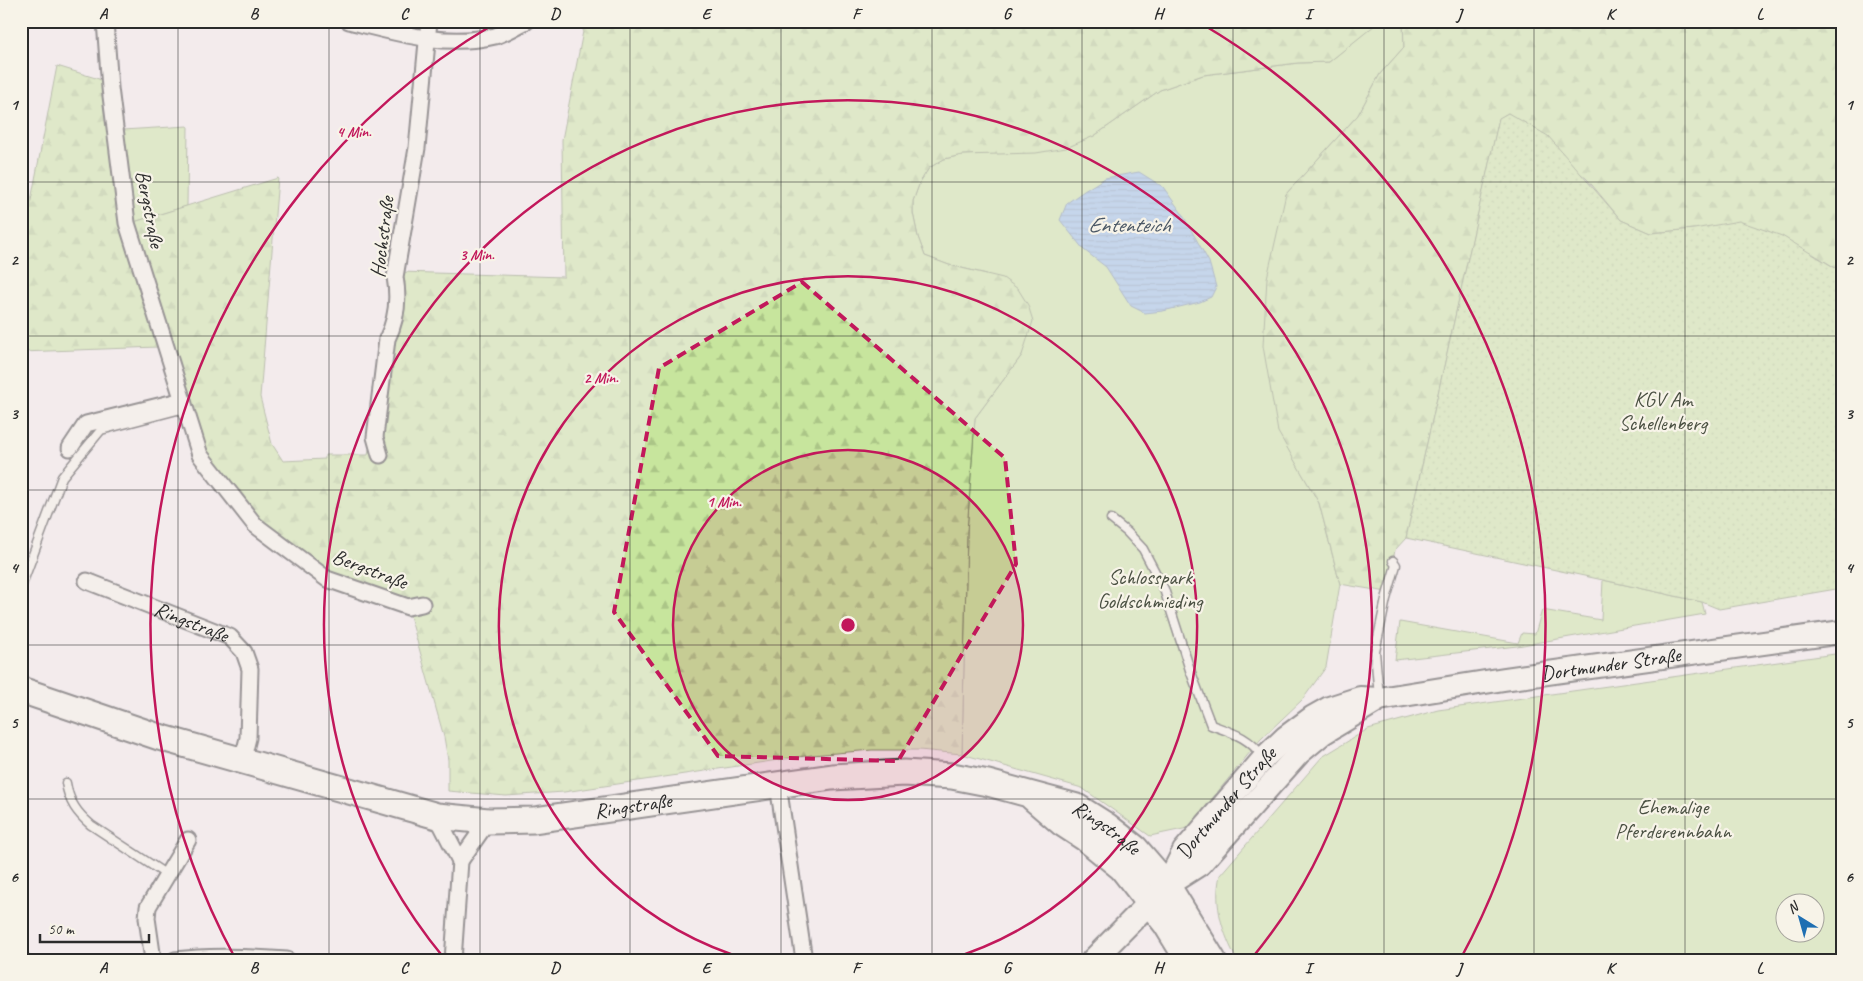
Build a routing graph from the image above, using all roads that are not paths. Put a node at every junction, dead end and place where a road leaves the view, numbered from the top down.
1 (106, 21) edge
2 (350, 21) edge
3 (429, 21) edge
4 (526, 21) edge
5 (428, 39) junction
6 (184, 404) junction
7 (70, 448) dead end
8 (380, 455) dead end
9 (1111, 519) dead end
10 (1393, 561) dead end
11 (88, 581) dead end
12 (21, 587) edge
13 (422, 604) dead end
14 (1842, 632) edge
15 (21, 690) edge
16 (1379, 698) junction
17 (242, 762) junction
18 (1265, 765) junction
19 (66, 784) dead end
20 (778, 785) junction
21 (437, 816) junction
22 (488, 821) junction
23 (188, 840) dead end
24 (460, 861) junction
25 (168, 875) junction
26 (1158, 893) junction
27 (153, 960) edge
28 (175, 960) edge
29 (288, 960) edge
30 (453, 960) edge
31 (804, 960) edge
32 (1093, 960) edge
33 (1188, 960) edge
34 (1213, 960) edge

1 - 6 street, Bergstraße
2 - 5 street
3 - 5 street, Hochstraße
4 - 5 street
5 - 8 street, Hochstraße
6 - 7 street
6 - 12 lane
6 - 13 street, Bergstraße
9 - 18 lane, Dortmunder Straße
10 - 16 lane
11 - 17 street, Ringstraße
14 - 16 main road, Dortmunder Straße
15 - 17 main road, Ringstraße
16 - 18 main road, Dortmunder Straße
17 - 21 main road, Ringstraße
18 - 26 main road, Dortmunder Straße
19 - 25 lane
20 - 22 main road, Ringstraße
20 - 26 main road, Ringstraße
20 - 31 street
21 - 22 main road, Ringstraße
21 - 24 street
22 - 24 street
23 - 25 street
24 - 30 street
25 - 27 street
26 - 32 main road, Dortmunder Straße
26 - 33 main road
26 - 34 main road
28 - 29 street

